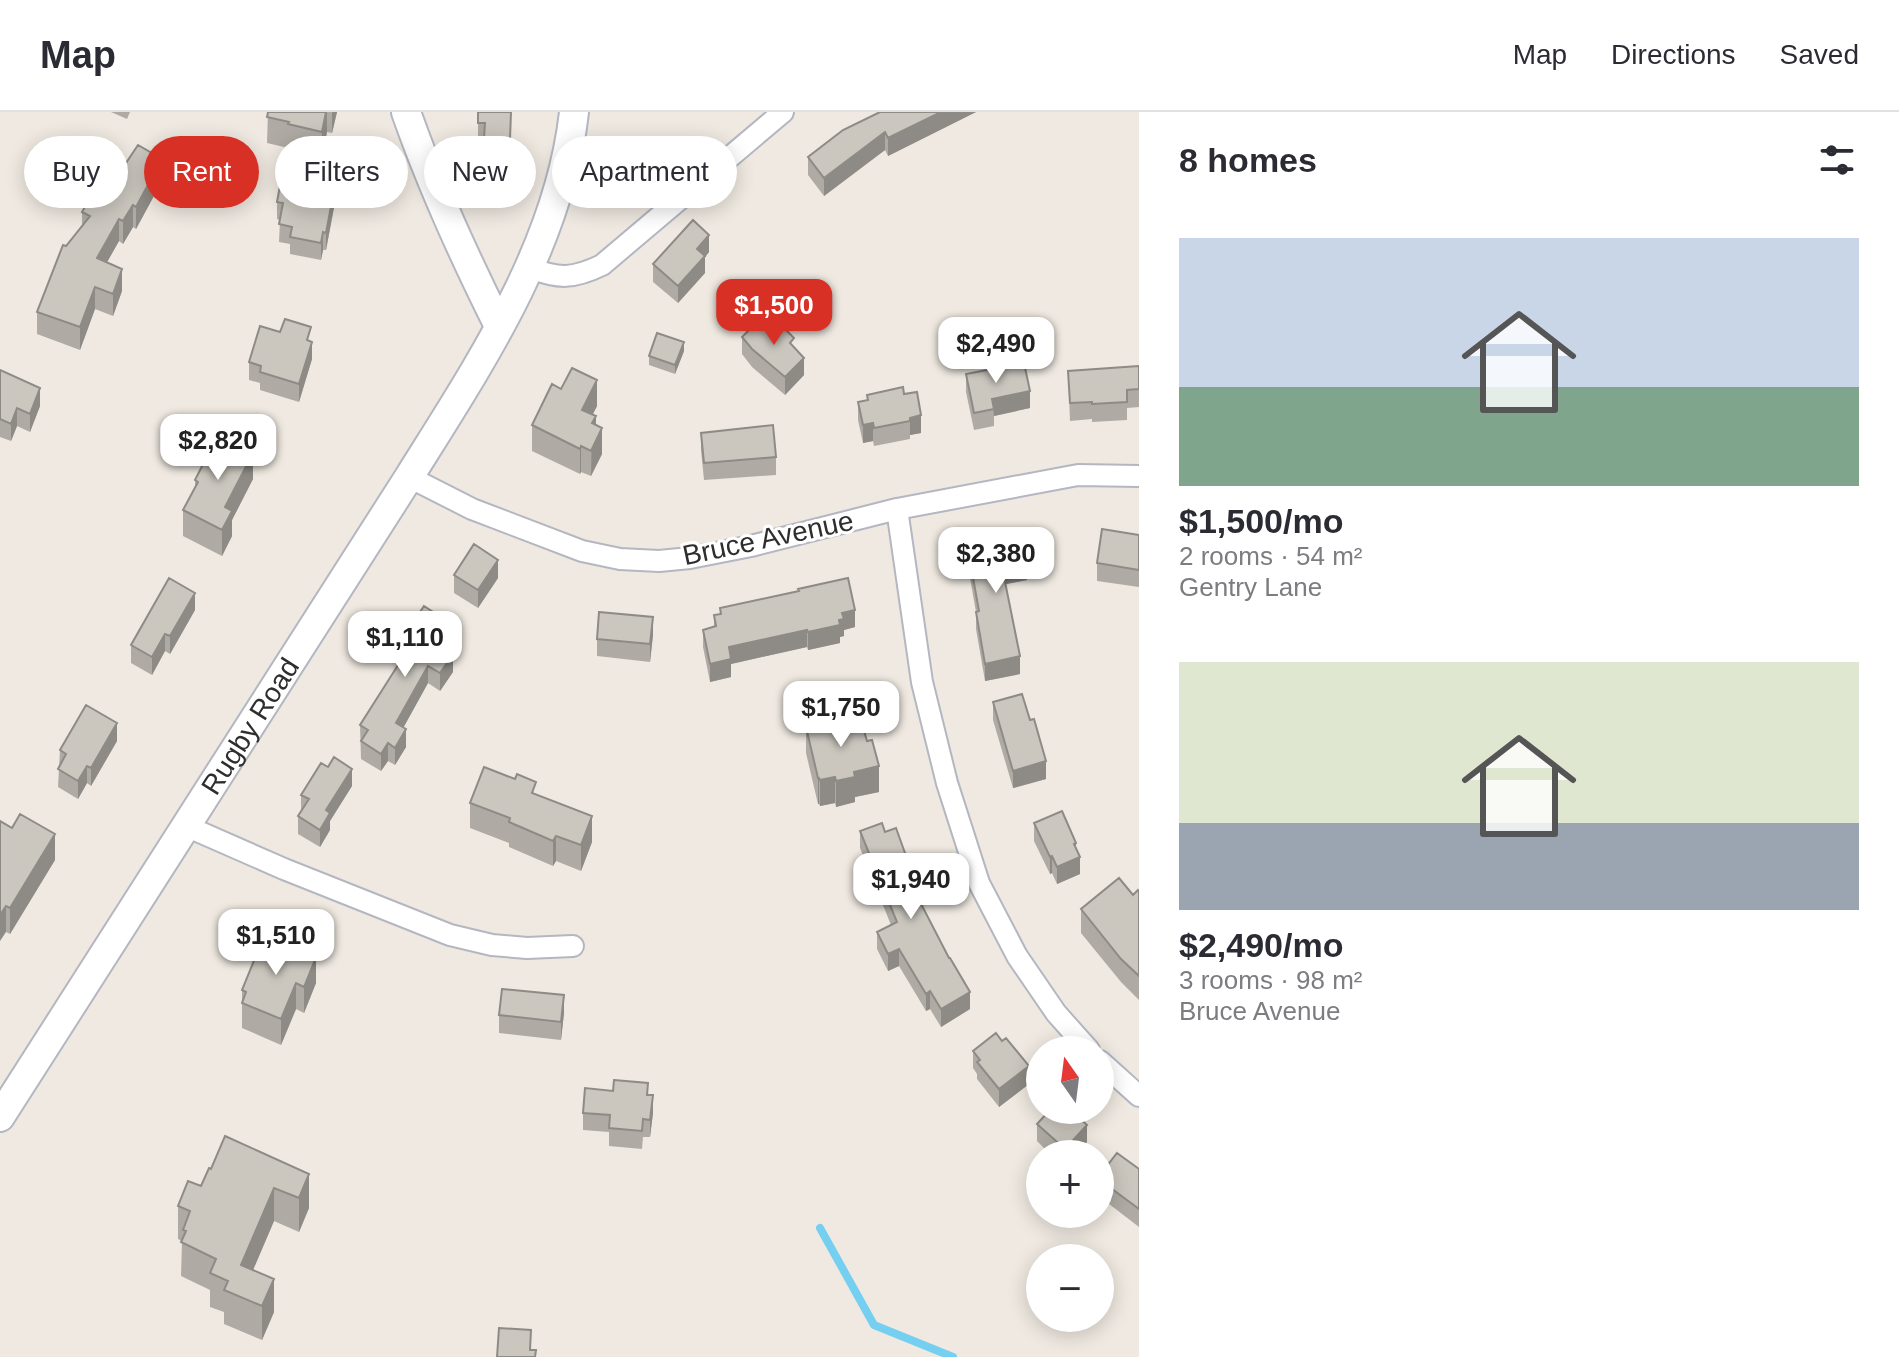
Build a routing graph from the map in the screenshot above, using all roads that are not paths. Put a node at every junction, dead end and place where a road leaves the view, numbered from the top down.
1 (406, 112) edge
2 (574, 112) edge
3 (783, 112) edge
4 (530, 268) junction
5 (499, 326) junction
6 (1139, 476) edge
7 (409, 477) junction
8 (897, 509) junction
9 (186, 826) junction
10 (573, 946) dead end
11 (1077, 1036) edge
12 (1114, 1074) edge
13 (1139, 1096) edge
14 (0, 1117) edge

1 - 5 street
2 - 4 street, Rugby Road
3 - 4 street
4 - 5 street, Rugby Road
5 - 7 street, Rugby Road
6 - 8 street, Bruce Avenue
7 - 8 street, Bruce Avenue
7 - 9 street, Rugby Road
8 - 11 street
9 - 10 street
9 - 14 street, Rugby Road
12 - 13 street

